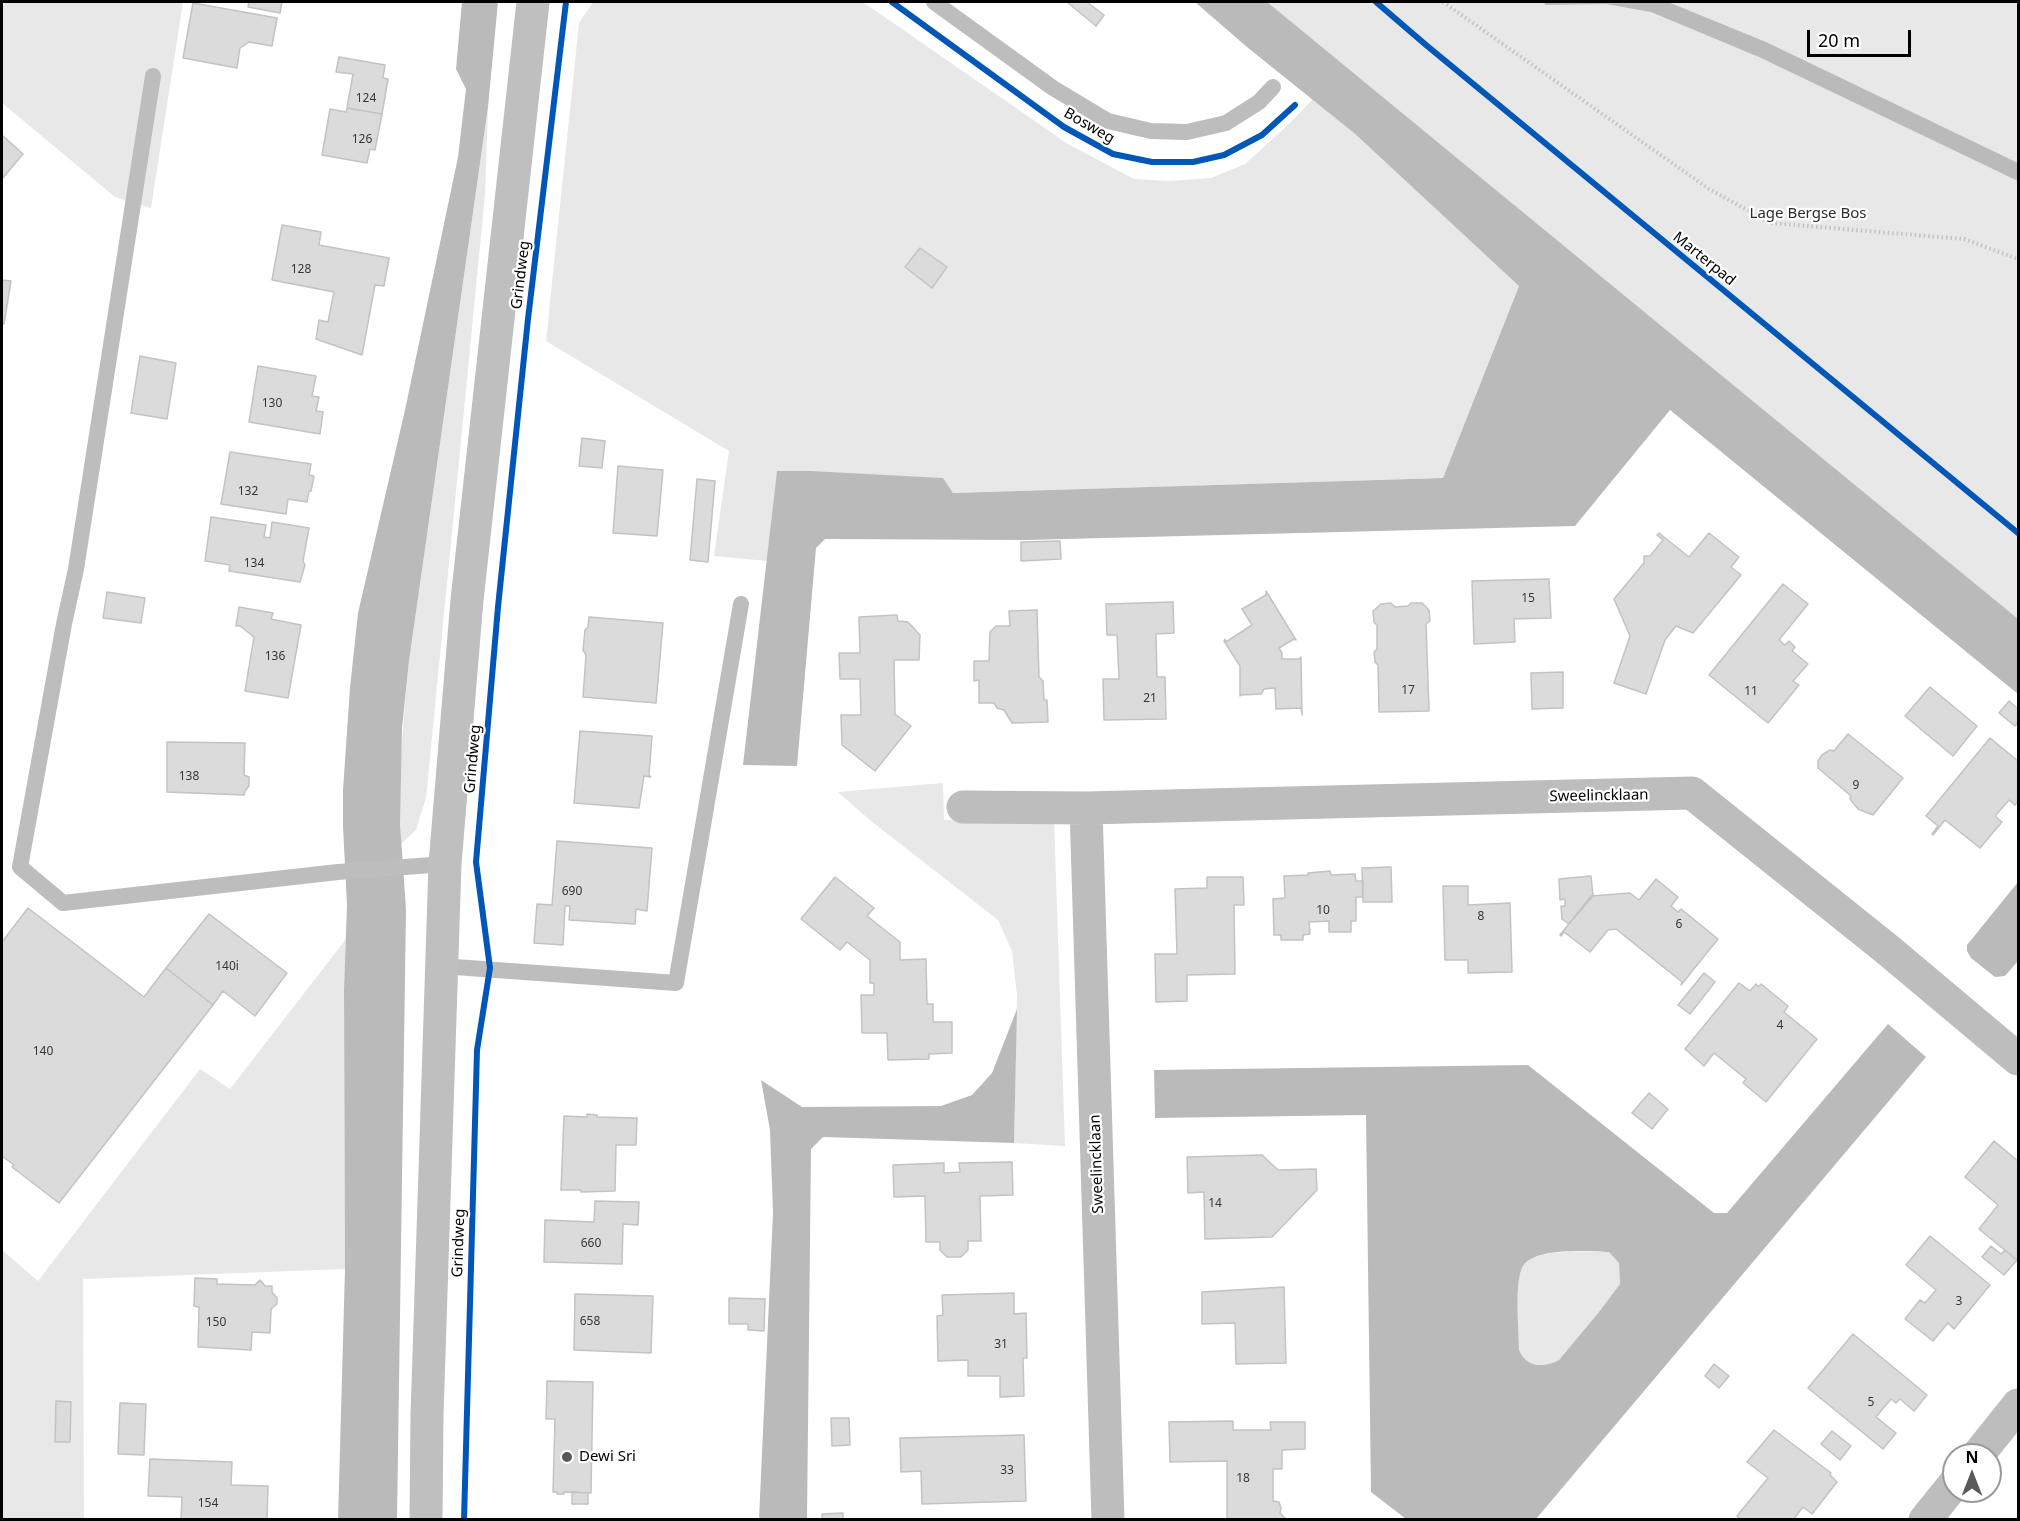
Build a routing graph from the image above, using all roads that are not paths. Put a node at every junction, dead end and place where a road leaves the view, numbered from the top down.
1 (533, 2) edge
2 (934, 2) edge
3 (153, 76) dead end
4 (1273, 87) dead end
5 (741, 604) dead end
6 (963, 807) dead end
7 (1086, 808) junction
8 (433, 865) junction
9 (441, 966) junction
10 (2019, 1059) edge
11 (2019, 1405) edge
12 (1988, 1443) edge
13 (1942, 1499) edge
14 (426, 1520) edge
15 (1108, 1520) edge
16 (1925, 1520) edge

1 - 8 street, Grindweg
2 - 4 lane, Bosweg
3 - 8 lane
5 - 9 lane
6 - 7 street, Sweelincklaan
7 - 10 street, Sweelincklaan
7 - 15 street, Sweelincklaan
8 - 9 street, Grindweg
9 - 14 street, Grindweg
11 - 12 street
13 - 16 street

